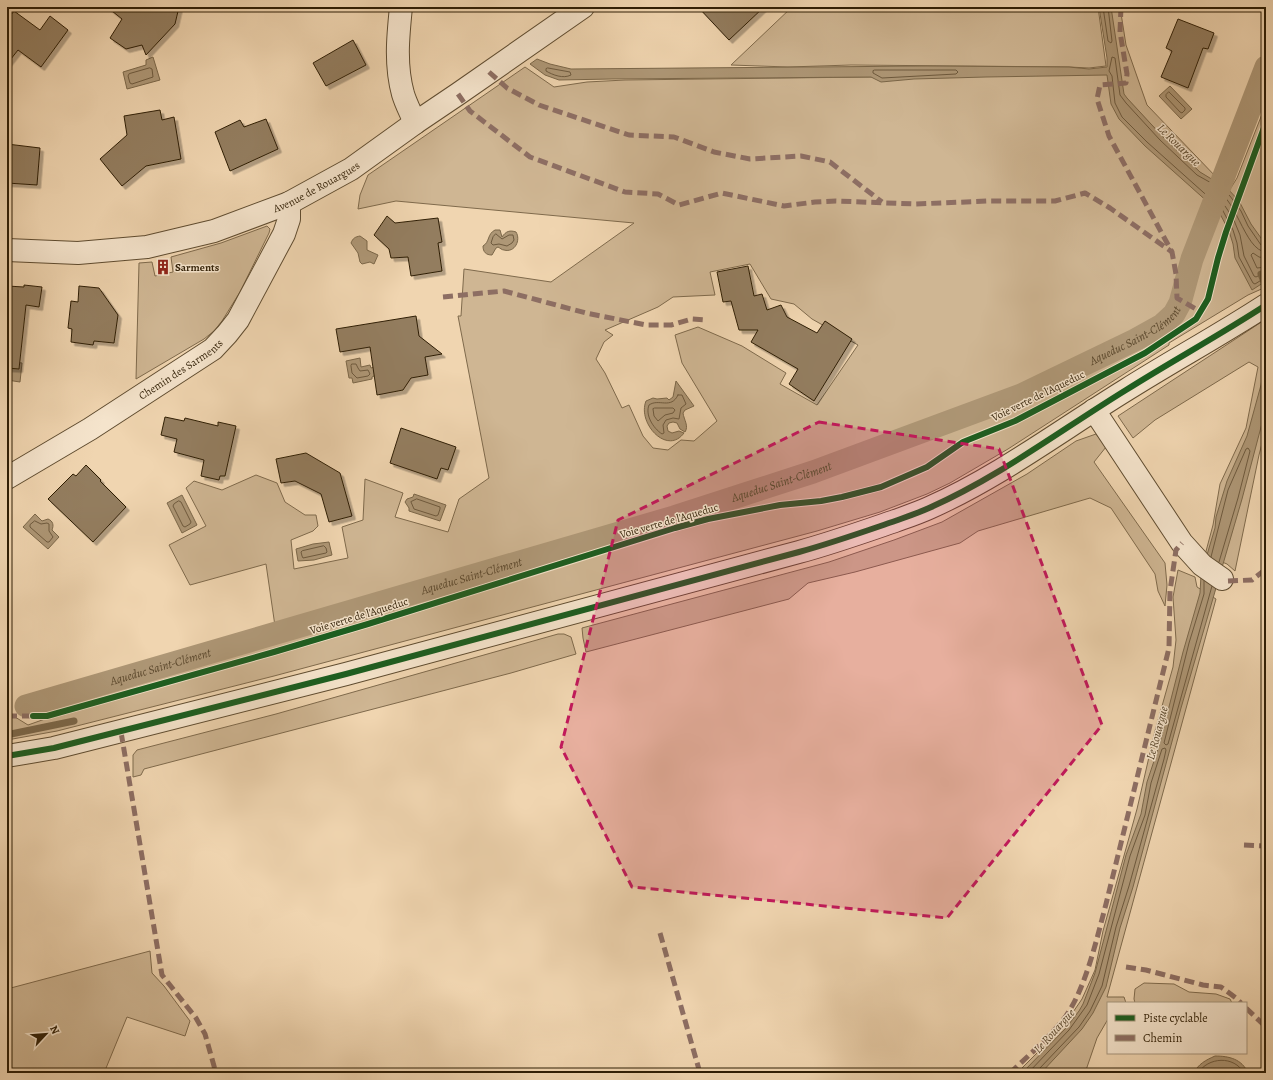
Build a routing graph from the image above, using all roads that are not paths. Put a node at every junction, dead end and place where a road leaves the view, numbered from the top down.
1 (401, 7) edge
2 (583, 7) edge
3 (415, 123) junction
4 (289, 203) junction
5 (7, 250) edge
6 (1258, 310) edge
7 (1094, 410) junction
8 (7, 478) edge
9 (1222, 579) dead end
10 (7, 756) edge

1 - 3 street
2 - 3 street, Avenue de Rouargues
3 - 4 street, Avenue de Rouargues
4 - 5 street, Avenue de Rouargues
4 - 8 street, Chemin des Sarments
6 - 7 street
7 - 9 street
7 - 10 street

